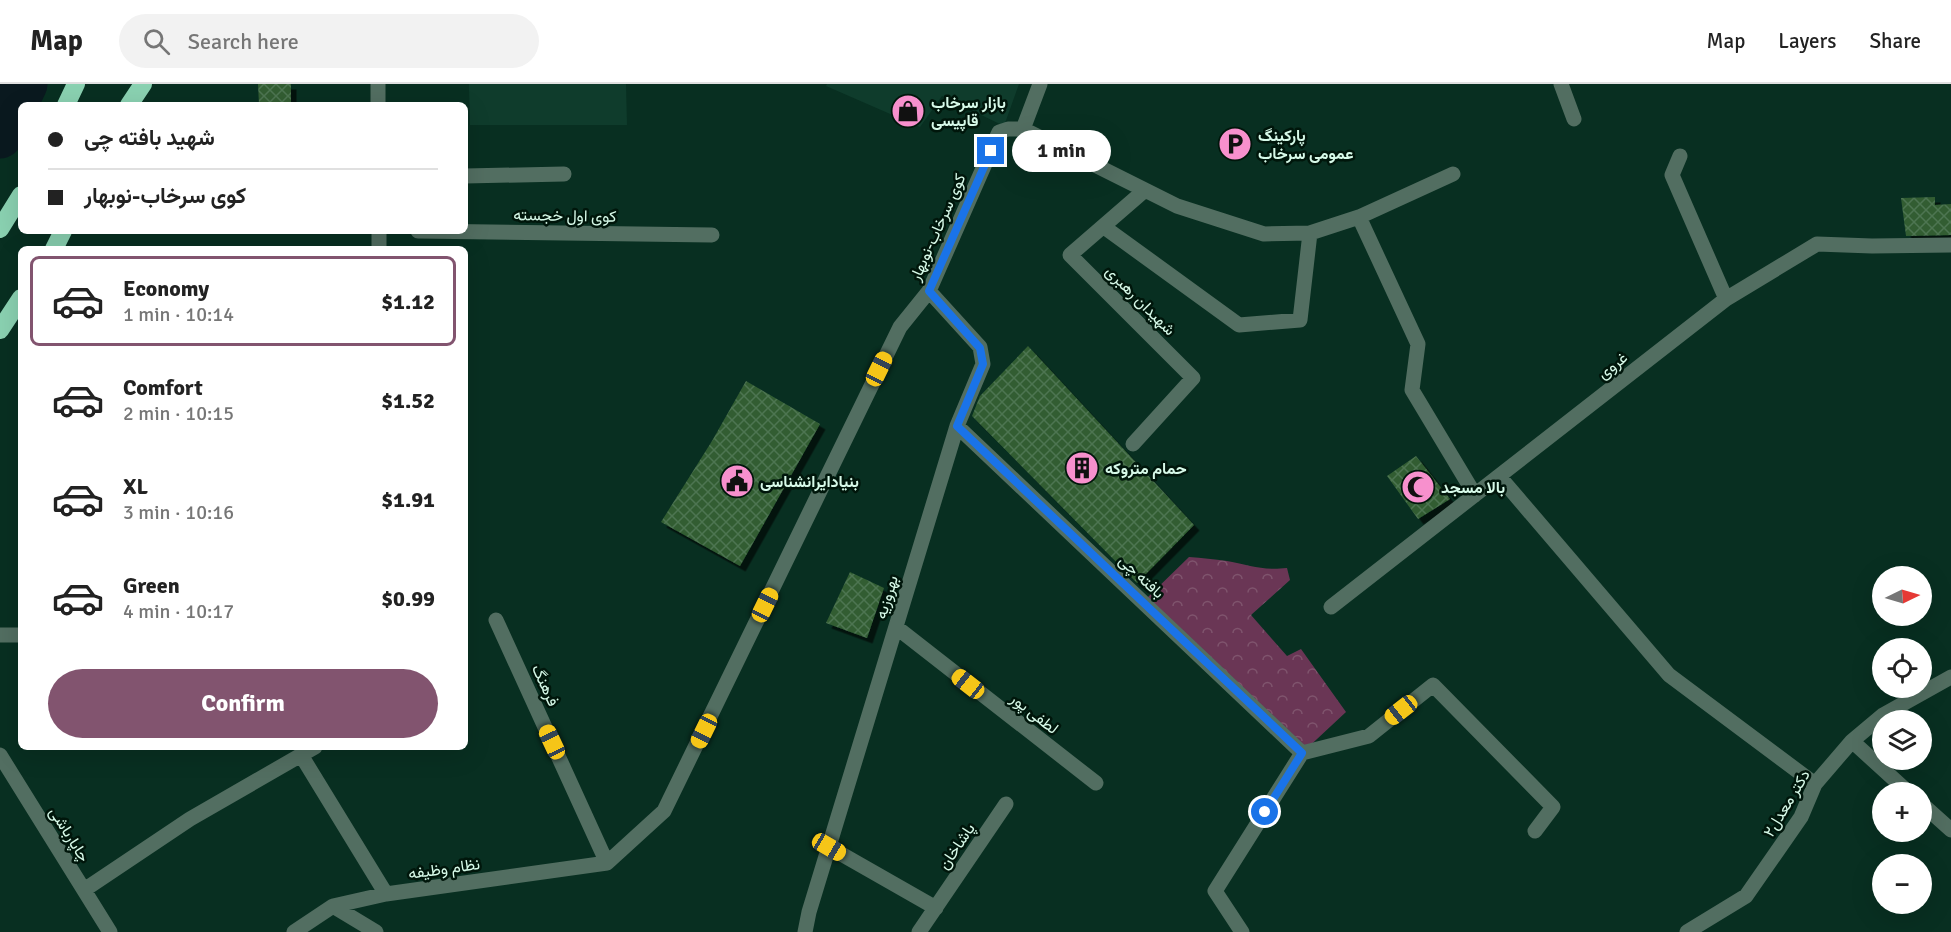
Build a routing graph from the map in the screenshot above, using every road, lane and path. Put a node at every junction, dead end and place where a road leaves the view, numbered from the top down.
1 (76, 84) edge
2 (132, 84) edge
3 (143, 84) edge
4 (378, 84) edge
5 (1040, 84) edge
6 (1561, 84) edge
7 (67, 102) edge
8 (125, 102) edge
9 (131, 102) edge
10 (378, 102) edge
11 (1574, 119) dead end
12 (1023, 129) junction
13 (1680, 156) dead end
14 (564, 174) dead end
15 (1453, 174) dead end
16 (468, 176) edge
17 (1145, 190) junction
18 (18, 200) edge
19 (1359, 217) junction
20 (1104, 226) junction
21 (0, 229) edge
22 (468, 232) edge
23 (1310, 232) junction
24 (712, 236) dead end
25 (1951, 245) edge
26 (929, 291) junction
27 (1726, 299) junction
28 (18, 303) edge
29 (0, 330) edge
30 (957, 426) junction
31 (1133, 444) dead end
32 (1499, 476) junction
33 (1475, 495) junction
34 (1331, 607) dead end
35 (496, 620) dead end
36 (896, 627) junction
37 (18, 634) edge
38 (0, 635) edge
39 (1951, 676) edge
40 (1852, 741) junction
41 (310, 750) edge
42 (1302, 753) junction
43 (0, 755) edge
44 (301, 755) junction
45 (1897, 782) edge
46 (1096, 783) dead end
47 (1815, 784) junction
48 (1006, 804) dead end
49 (1932, 813) edge
50 (1951, 830) edge
51 (1535, 831) dead end
52 (829, 847) junction
53 (607, 863) junction
54 (84, 890) junction
55 (386, 894) junction
56 (333, 906) junction
57 (936, 908) junction
58 (110, 932) edge
59 (294, 932) edge
60 (376, 932) edge
61 (806, 932) edge
62 (919, 932) edge
63 (1242, 932) edge
64 (1687, 932) edge

1 - 7 highway
2 - 8 highway
3 - 9 highway
4 - 10 street
5 - 12 street
6 - 11 street
12 - 17 street
12 - 26 street, کوی سرخاب-نوبهار
13 - 27 street
14 - 16 street
15 - 19 street
17 - 20 street, شهیدان رهبری
17 - 23 street
18 - 21 highway
19 - 23 street
19 - 33 street
20 - 23 street
20 - 31 street, شهیدان رهبری
22 - 24 street, کوی اول خجسته
25 - 27 street, غروی
26 - 30 street, بهروزیه
26 - 53 street, کوی سرخاب-نوبهار
27 - 32 street, غروی
28 - 29 highway
30 - 36 street, بهروزیه
30 - 42 street, بافته چی
32 - 33 street, غروی
32 - 47 street
33 - 34 street, غروی
35 - 53 street, فرهنگ
36 - 46 street, لطفی پور
36 - 52 street, بهروزیه
37 - 38 street
39 - 40 street, دکتر معدل۲
40 - 45 street
40 - 47 street, دکتر معدل۲
41 - 44 street
42 - 51 street
42 - 63 street
43 - 54 street, چاپارباشی
44 - 54 street
44 - 55 street
47 - 64 street, دکتر معدل۲
48 - 57 street, پاشاخان
49 - 50 street
52 - 57 street
52 - 61 street, بهروزیه
53 - 55 street, نظام وظیفه
54 - 58 street, چاپارباشی
55 - 56 street, نظام وظیفه
56 - 59 street, نظام وظیفه
56 - 60 street
57 - 62 street, پاشاخان

